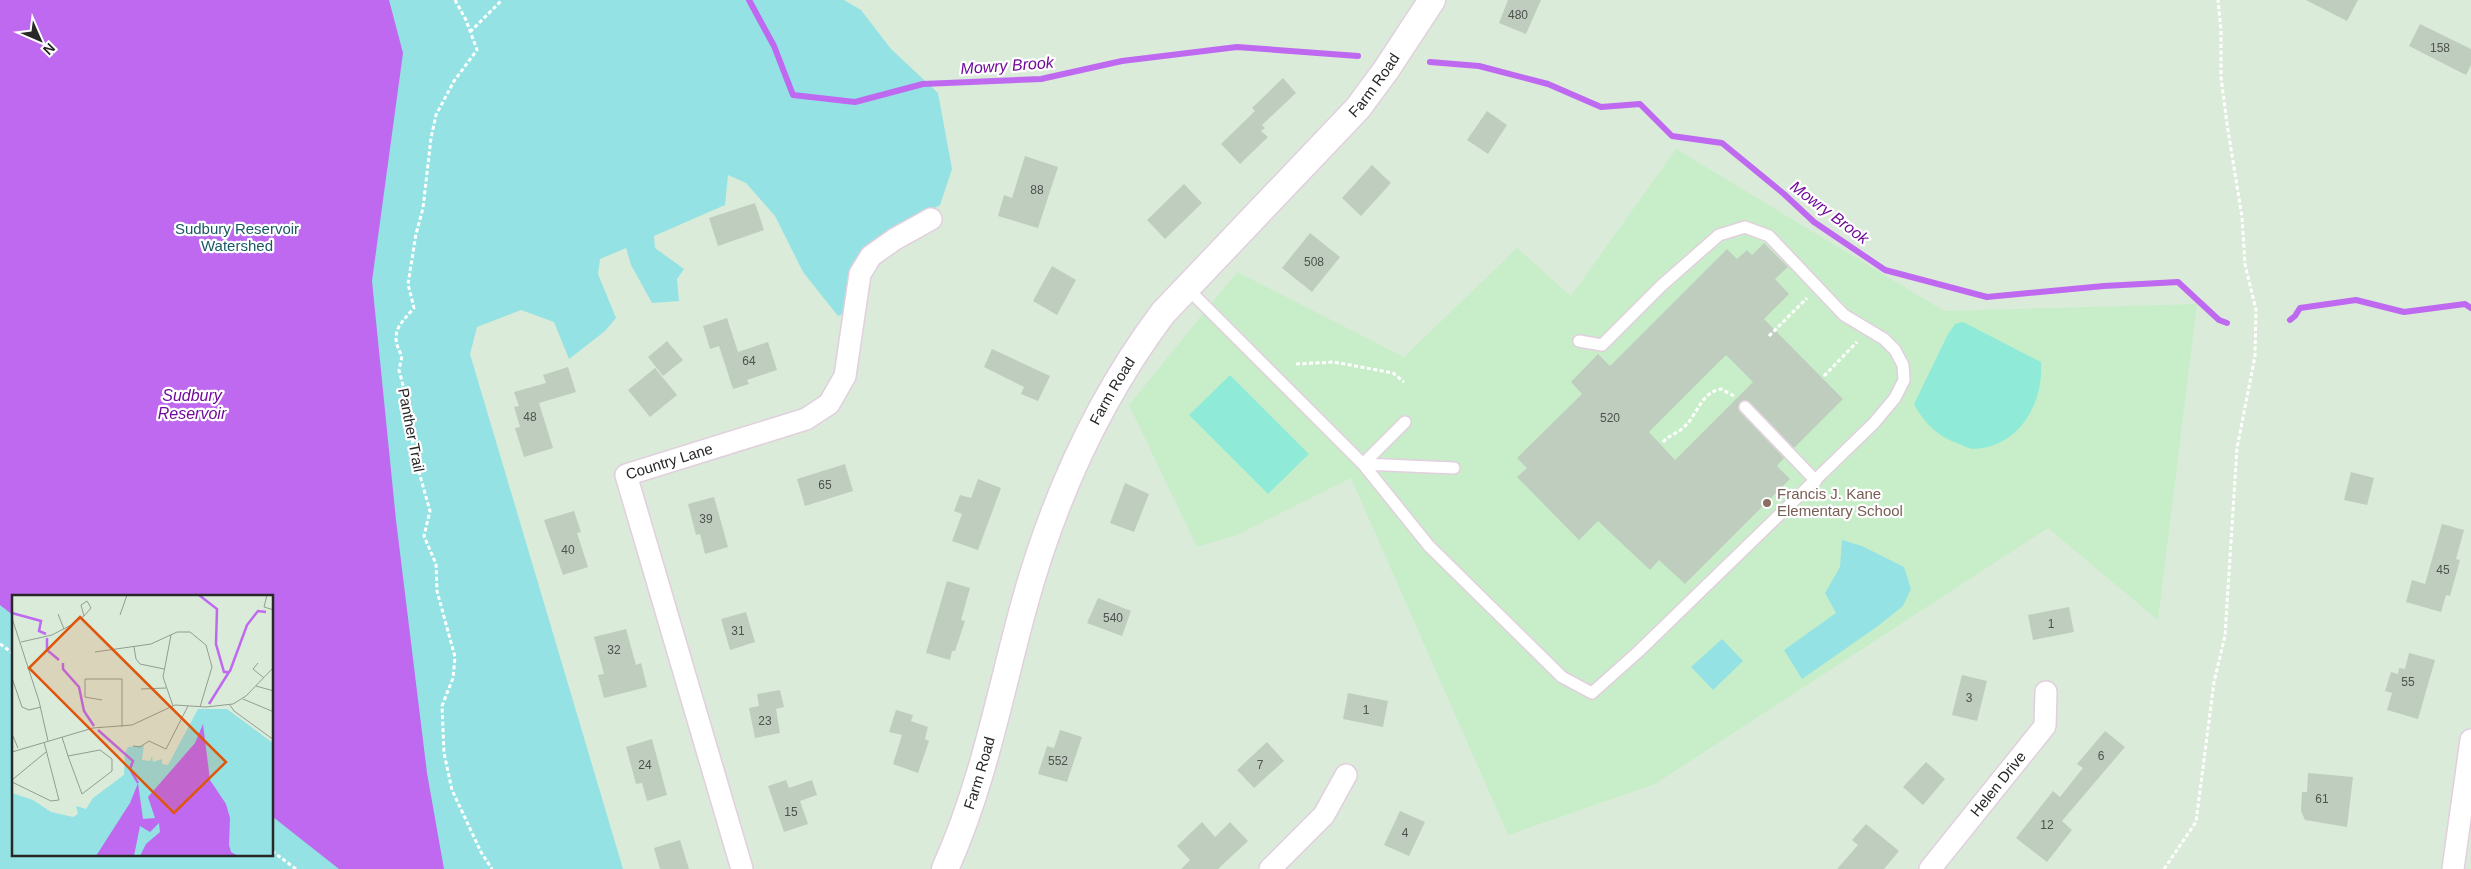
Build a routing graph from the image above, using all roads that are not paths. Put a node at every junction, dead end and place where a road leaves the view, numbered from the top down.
1 (1432, 0) edge
2 (931, 219) dead end
3 (1187, 288) junction
4 (1579, 341) dead end
5 (1744, 407) road end
6 (1405, 422) dead end
7 (1363, 464) junction
8 (1454, 468) dead end
9 (1816, 481) junction
10 (2046, 692) dead end
11 (2471, 740) edge
12 (1346, 775) dead end
13 (742, 869) edge
14 (945, 869) edge
15 (1270, 869) edge
16 (1930, 869) edge
17 (2453, 869) edge

1 - 3 street, Farm Road
2 - 13 street, Country Lane
3 - 7 lane
3 - 14 street, Farm Road
4 - 9 lane
5 - 9 lane
6 - 7 lane
7 - 8 lane
7 - 9 lane
10 - 16 street, Helen Drive
11 - 17 street
12 - 15 street

